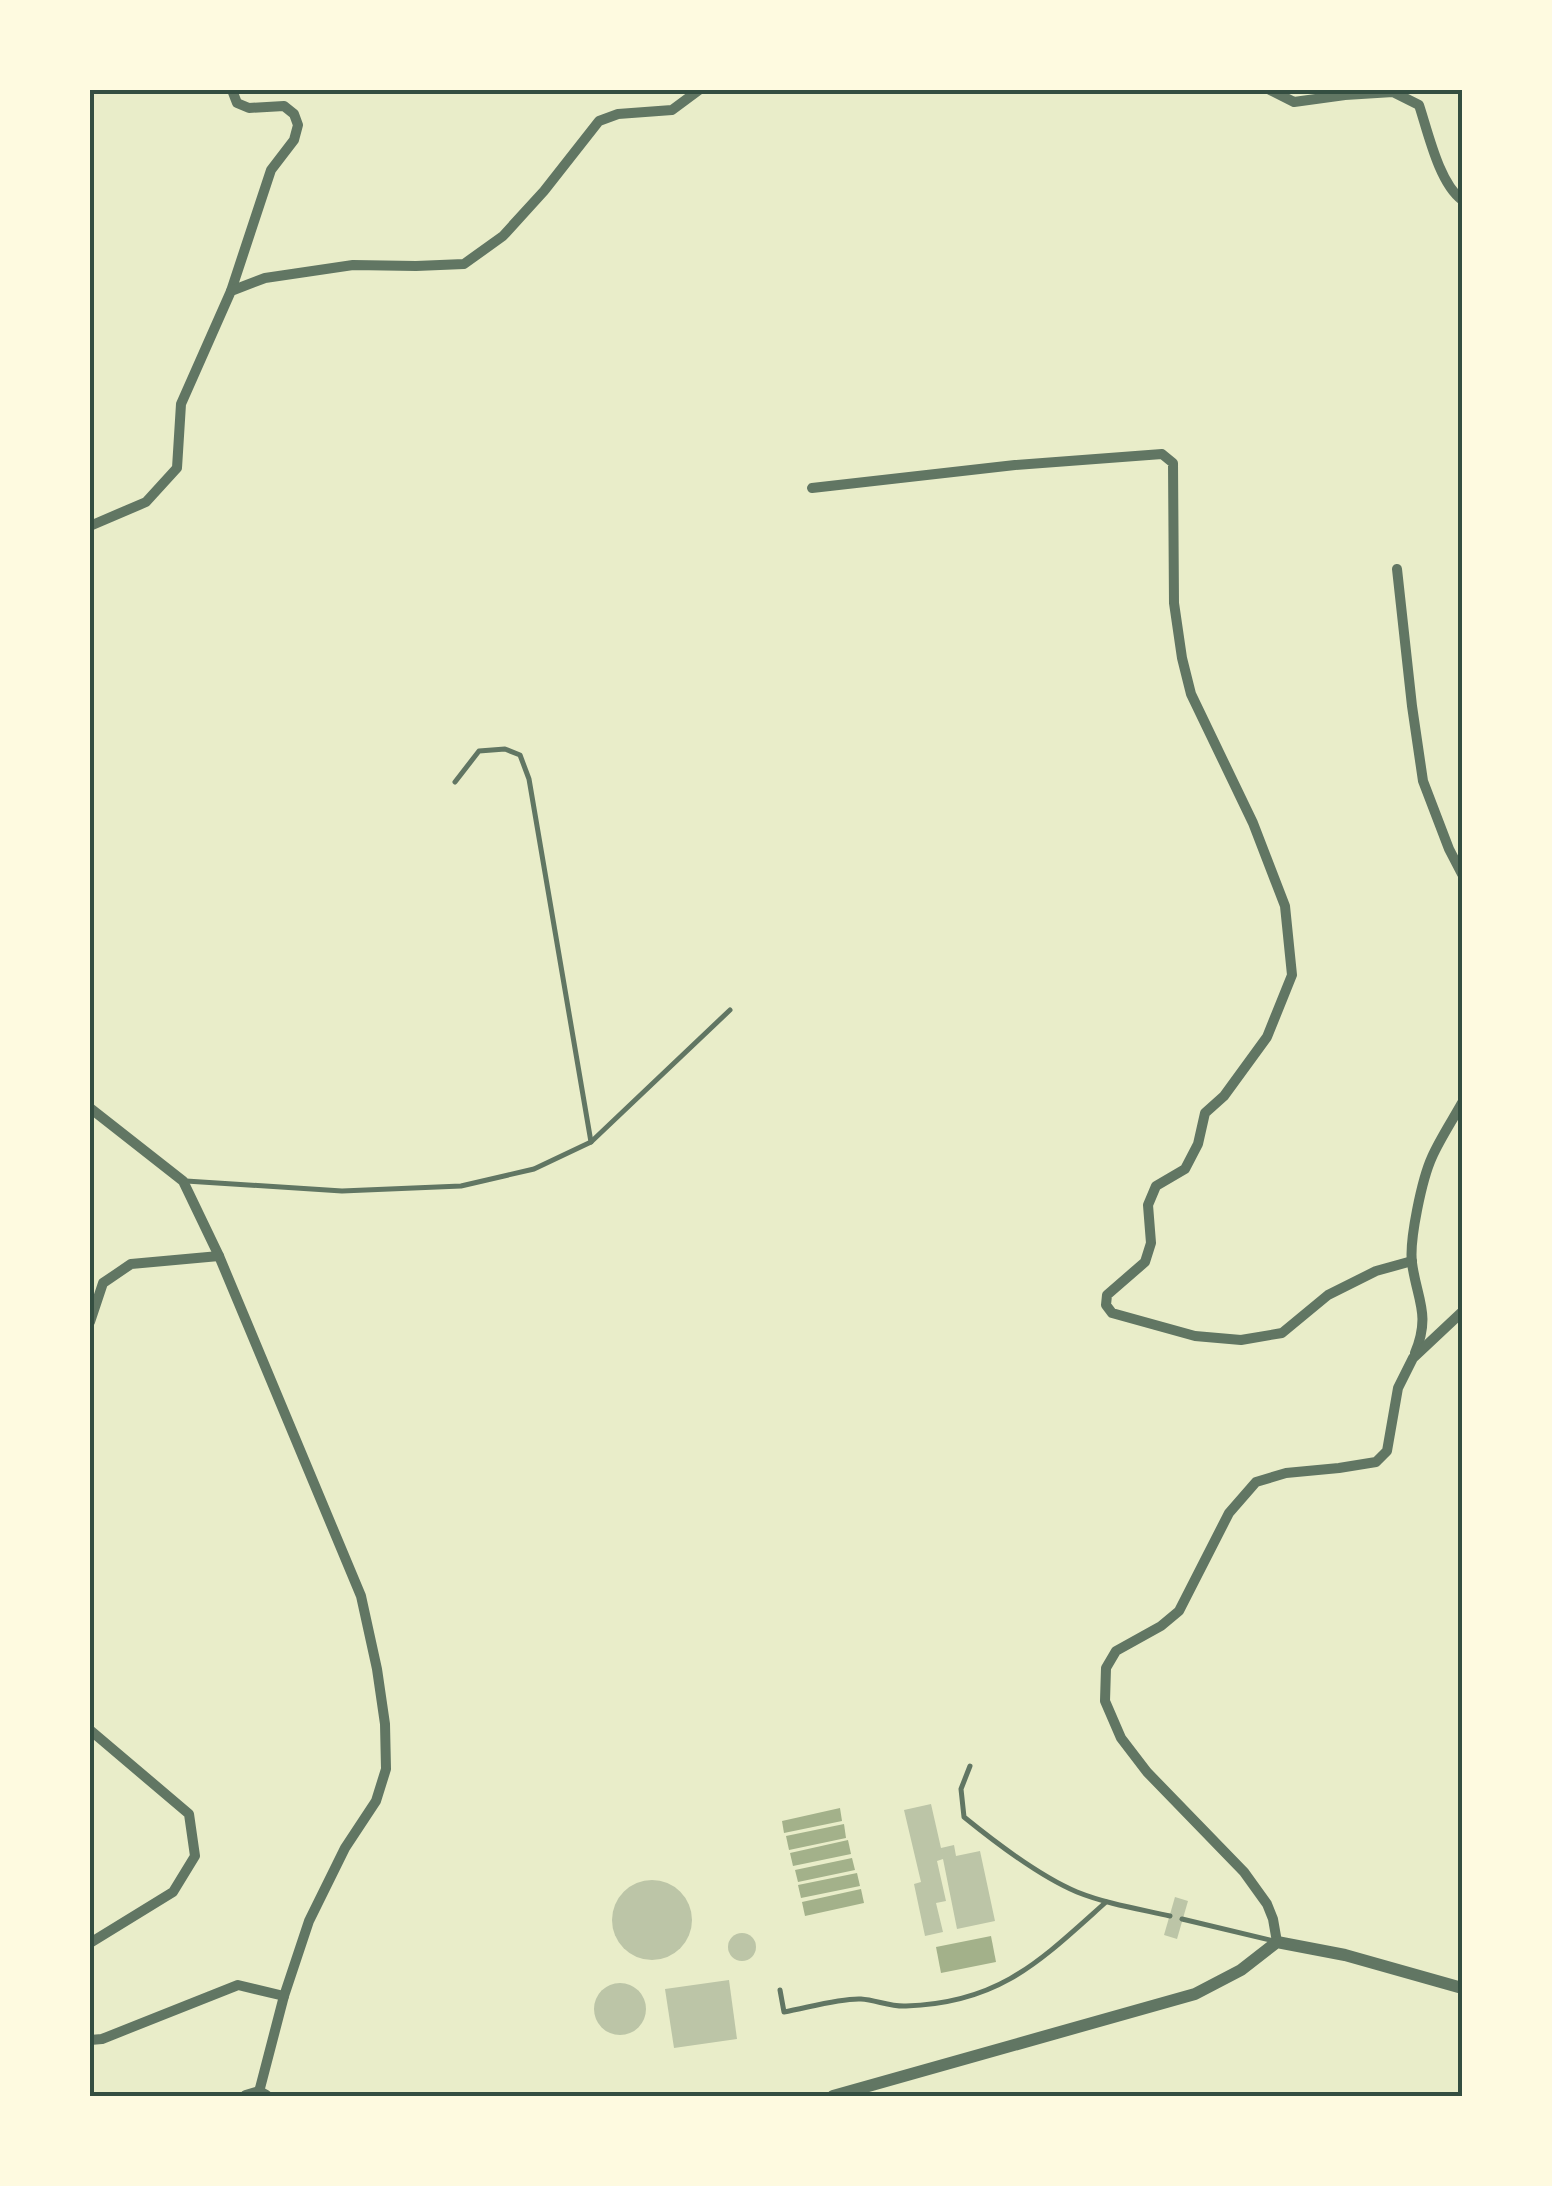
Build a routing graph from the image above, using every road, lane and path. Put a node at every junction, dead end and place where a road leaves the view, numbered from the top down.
1 (232, 90) edge
2 (699, 90) edge
3 (1270, 90) edge
4 (1307, 90) edge
5 (1326, 97) junction
6 (1462, 200) edge
7 (232, 291) junction
8 (812, 488) dead end
9 (90, 526) edge
10 (1397, 569) dead end
11 (455, 782) dead end
12 (1462, 874) edge
13 (730, 1010) dead end
14 (1462, 1103) edge
15 (90, 1108) edge
16 (591, 1142) junction
17 (183, 1181) junction
18 (219, 1256) junction
19 (1412, 1261) junction
20 (1462, 1312) edge
21 (90, 1322) edge
22 (1412, 1358) junction
23 (90, 1730) edge
24 (970, 1766) dead end
25 (1106, 1902) junction
26 (1170, 1916) dead end
27 (1182, 1920) dead end
28 (1277, 1942) junction
29 (90, 1944) edge
30 (1462, 1988) edge
31 (780, 1990) dead end
32 (284, 1996) junction
33 (90, 2040) edge
34 (257, 2095) edge
35 (832, 2096) edge

1 - 7 street
2 - 7 street
3 - 5 street
4 - 5 street
5 - 6 street
7 - 9 street
8 - 19 street
10 - 12 street
11 - 16 lane
13 - 16 lane
14 - 19 street
15 - 17 street
16 - 17 lane
17 - 18 street
18 - 21 street
18 - 32 street
19 - 22 street
20 - 22 street
22 - 28 street
23 - 29 street
24 - 25 lane
25 - 26 lane
25 - 31 lane
27 - 28 lane
28 - 30 street
28 - 35 street
32 - 33 street
32 - 34 street

